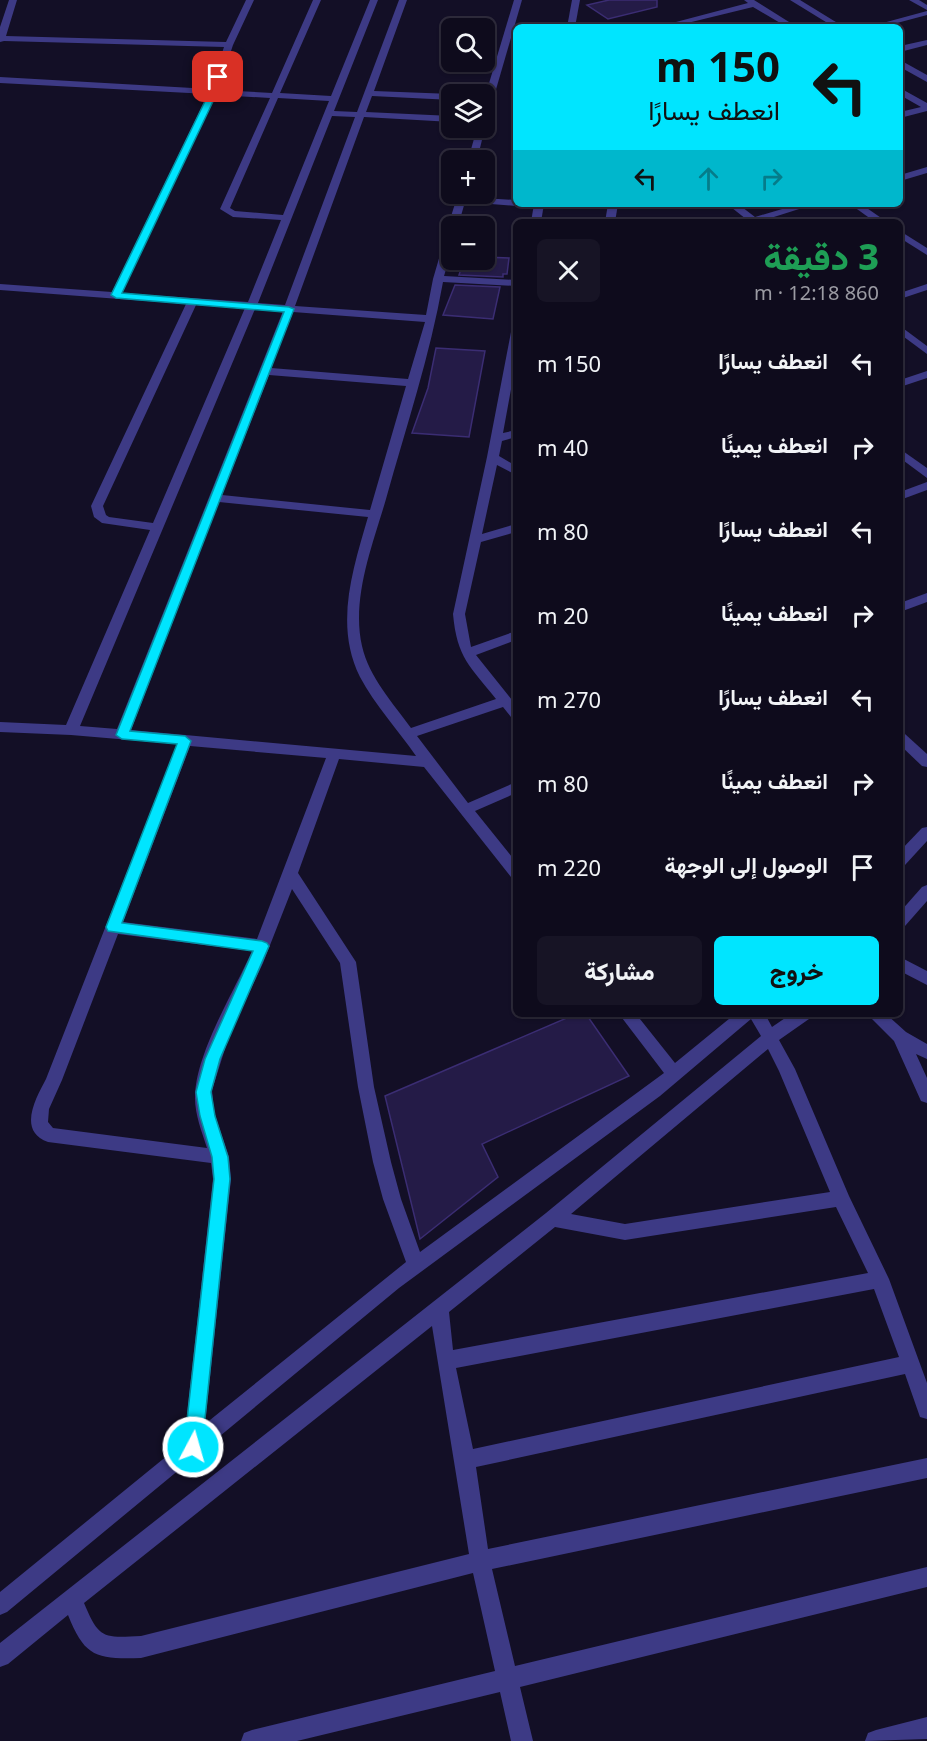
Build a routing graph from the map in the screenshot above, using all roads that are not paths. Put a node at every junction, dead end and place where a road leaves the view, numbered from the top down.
1 (13, 0) edge
2 (250, 0) edge
3 (317, 0) edge
4 (375, 0) edge
5 (403, 0) edge
6 (518, 0) edge
7 (576, 0) edge
8 (794, 0) edge
9 (913, 0) edge
10 (751, 2) edge
11 (927, 8) edge
12 (927, 13) edge
13 (4, 14) edge
14 (572, 24) edge
15 (673, 24) edge
16 (788, 24) edge
17 (835, 24) edge
18 (884, 24) edge
19 (0, 39) edge
20 (927, 42) edge
21 (229, 45) junction
22 (903, 49) edge
23 (903, 65) edge
24 (927, 79) edge
25 (0, 80) edge
26 (491, 84) edge
27 (213, 93) junction
28 (369, 93) junction
29 (903, 93) edge
30 (275, 96) junction
31 (441, 96) edge
32 (335, 99) junction
33 (927, 108) edge
34 (330, 113) junction
35 (361, 114) junction
36 (903, 114) edge
37 (441, 118) edge
38 (927, 170) edge
39 (903, 177) edge
40 (495, 200) edge
41 (513, 203) edge
42 (735, 207) edge
43 (800, 207) edge
44 (860, 207) edge
45 (287, 218) junction
46 (749, 219) edge
47 (758, 219) edge
48 (878, 219) edge
49 (903, 236) edge
50 (927, 252) edge
51 (441, 269) edge
52 (438, 279) junction
53 (513, 283) edge
54 (0, 287) edge
55 (927, 287) edge
56 (116, 295) junction
57 (903, 295) edge
58 (193, 301) junction
59 (251, 307) junction
60 (289, 309) junction
61 (430, 319) junction
62 (903, 331) edge
63 (513, 348) edge
64 (927, 351) edge
65 (265, 371) junction
66 (927, 374) edge
67 (903, 383) edge
68 (413, 384) junction
69 (513, 434) edge
70 (496, 439) junction
71 (903, 454) edge
72 (493, 457) junction
73 (513, 469) edge
74 (927, 474) edge
75 (927, 486) edge
76 (903, 495) edge
77 (215, 498) junction
78 (375, 514) junction
79 (158, 527) junction
80 (513, 529) edge
81 (475, 540) junction
82 (921, 600) edge
83 (903, 607) edge
84 (927, 612) edge
85 (513, 636) edge
86 (467, 653) junction
87 (505, 700) junction
88 (513, 710) edge
89 (0, 727) edge
90 (71, 730) junction
91 (408, 734) junction
92 (122, 735) junction
93 (903, 740) edge
94 (185, 741) junction
95 (334, 754) junction
96 (428, 762) junction
97 (927, 762) edge
98 (513, 788) edge
99 (465, 810) junction
100 (927, 832) edge
101 (903, 858) edge
102 (513, 869) edge
103 (290, 873) junction
104 (927, 891) edge
105 (903, 919) edge
106 (113, 927) junction
107 (262, 946) junction
108 (903, 965) edge
109 (927, 979) edge
110 (629, 1017) edge
111 (742, 1017) edge
112 (759, 1017) edge
113 (798, 1017) edge
114 (878, 1017) edge
115 (771, 1037) junction
116 (900, 1037) junction
117 (927, 1052) edge
118 (674, 1074) junction
119 (927, 1096) edge
120 (220, 1157) junction
121 (841, 1198) junction
122 (552, 1220) junction
123 (416, 1265) junction
124 (880, 1279) junction
125 (439, 1310) junction
126 (445, 1361) junction
127 (910, 1364) junction
128 (927, 1410) edge
129 (193, 1447) junction
130 (465, 1460) junction
131 (927, 1468) edge
132 (480, 1561) junction
133 (927, 1577) edge
134 (72, 1600) junction
135 (0, 1605) edge
136 (0, 1656) edge
137 (507, 1680) junction
138 (927, 1728) edge
139 (252, 1741) edge
140 (522, 1741) edge
141 (876, 1741) edge

1 - 13 street
2 - 21 street
3 - 30 street
4 - 32 street
5 - 28 street
6 - 26 street
7 - 14 street
8 - 17 street
9 - 11 street
10 - 15 street
10 - 16 street
12 - 18 street
13 - 19 street
19 - 21 street
20 - 22 street
21 - 27 street
23 - 24 street
25 - 27 street
27 - 30 street
27 - 56 street
28 - 31 street
28 - 35 street
29 - 33 street
30 - 32 street
30 - 45 street
32 - 34 street
33 - 36 street
34 - 35 street
34 - 45 street
35 - 37 street
35 - 60 street
38 - 39 street
40 - 41 street
42 - 46 street
43 - 47 street
44 - 48 street
45 - 59 street
49 - 50 street
51 - 52 street
52 - 53 street
52 - 61 street
54 - 56 street
55 - 57 street
56 - 58 street
58 - 59 street
58 - 79 street
59 - 60 street
59 - 79 street
60 - 61 street
60 - 65 street
61 - 68 street
62 - 64 street
63 - 70 street
65 - 68 street
65 - 77 street
66 - 67 street
68 - 78 street
69 - 70 street
70 - 72 street
71 - 74 street
72 - 73 street
72 - 81 street
75 - 76 street
77 - 78 street
77 - 92 street
78 - 91 street
79 - 90 street
80 - 81 street
81 - 86 street
82 - 83 street
82 - 84 street
85 - 86 street
86 - 87 street
87 - 88 street
87 - 91 street
89 - 90 street
90 - 92 street
91 - 96 street
92 - 94 street
93 - 97 street
94 - 95 street
94 - 106 street
95 - 96 street
95 - 103 street
96 - 99 street
98 - 99 street
99 - 102 street
100 - 101 street
103 - 107 street
103 - 123 street
104 - 105 street
106 - 107 street
106 - 120 street
107 - 120 street
108 - 109 street
110 - 118 street
111 - 118 street
112 - 115 street
113 - 115 street
114 - 116 street
115 - 121 street
115 - 122 street
116 - 117 street
116 - 119 street
118 - 123 street
120 - 129 street
121 - 122 street
121 - 124 street
122 - 125 street
123 - 129 street
124 - 126 street
124 - 127 street
125 - 126 street
125 - 134 street
126 - 130 street
127 - 128 street
127 - 130 street
129 - 135 street
130 - 132 street
131 - 132 street
132 - 134 street
132 - 137 street
133 - 137 street
134 - 136 street
137 - 139 street
137 - 140 street
138 - 141 street

